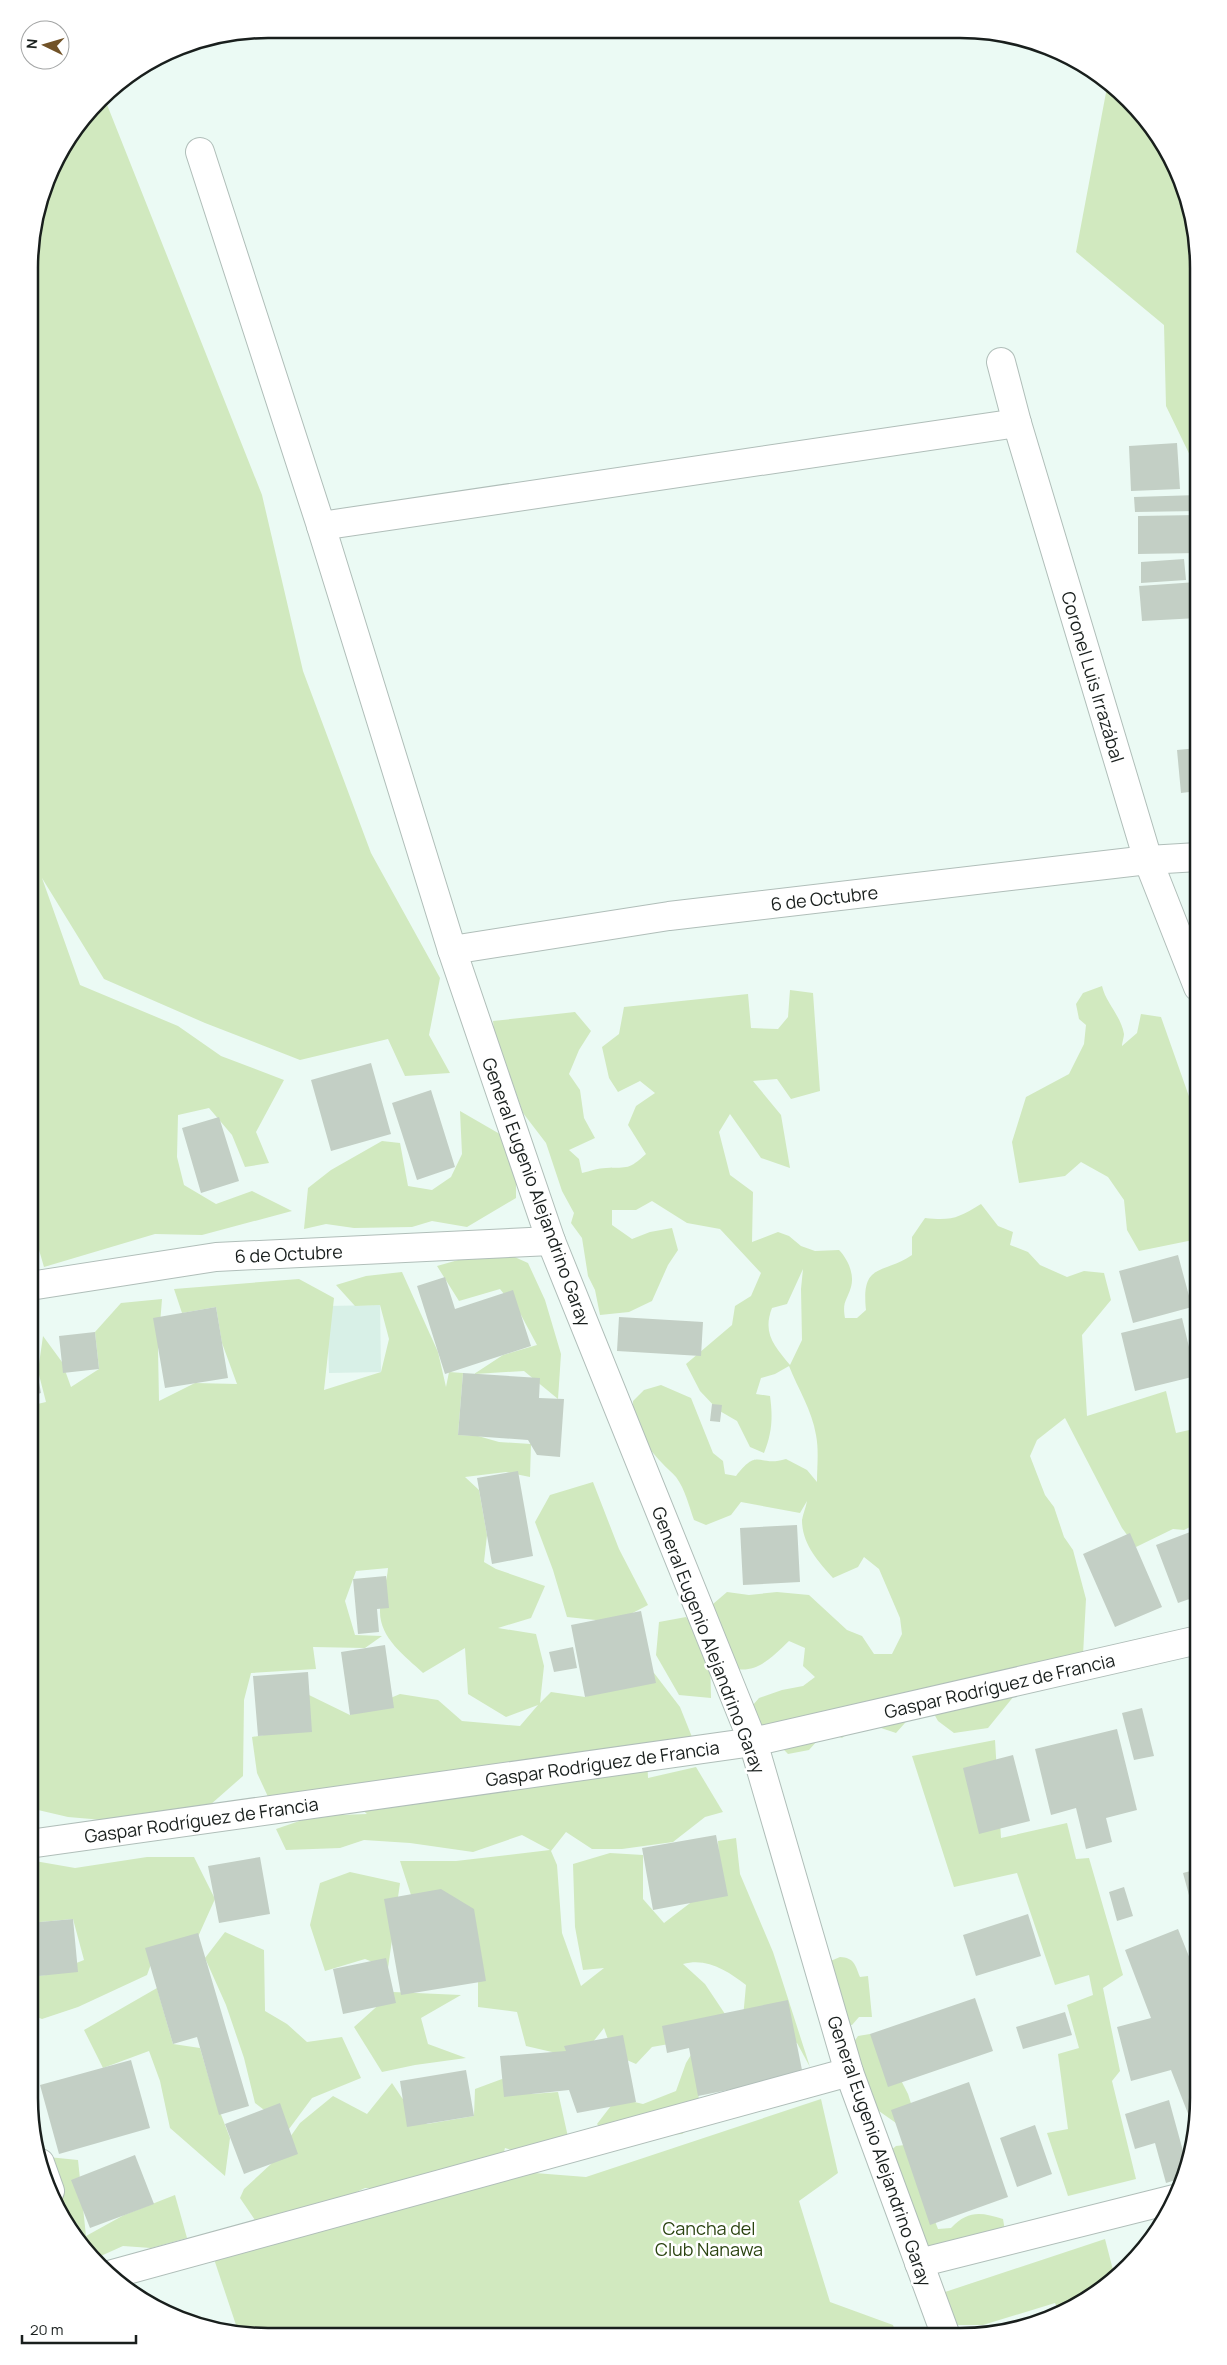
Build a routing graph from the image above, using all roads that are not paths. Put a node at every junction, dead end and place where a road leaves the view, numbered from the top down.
1 (200, 152) dead end
2 (1001, 362) dead end
3 (1017, 423) junction
4 (321, 526) junction
5 (1190, 857) edge
6 (1148, 860) junction
7 (452, 950) junction
8 (1190, 967) edge
9 (551, 1241) junction
10 (37, 1285) edge
11 (1190, 1642) edge
12 (753, 1742) junction
13 (37, 1843) edge
14 (848, 2072) junction
15 (1165, 2201) edge
16 (919, 2263) junction
17 (120, 2273) edge
18 (943, 2328) edge

1 - 4 street, General Eugenio Alejandrino Garay
2 - 3 street, Coronel Luis Irrazábal
3 - 4 street
3 - 6 street, Coronel Luis Irrazábal
4 - 7 street, General Eugenio Alejandrino Garay
5 - 6 street, 6 de Octubre
6 - 7 street, 6 de Octubre
6 - 8 street, Coronel Luis Irrazábal
7 - 9 street, General Eugenio Alejandrino Garay
9 - 10 street, 6 de Octubre
9 - 12 street, General Eugenio Alejandrino Garay
11 - 12 street, Gaspar Rodríguez de Francia
12 - 13 street, Gaspar Rodríguez de Francia
12 - 14 street, General Eugenio Alejandrino Garay
14 - 16 street, General Eugenio Alejandrino Garay
14 - 17 street
15 - 16 street
16 - 18 street, General Eugenio Alejandrino Garay

